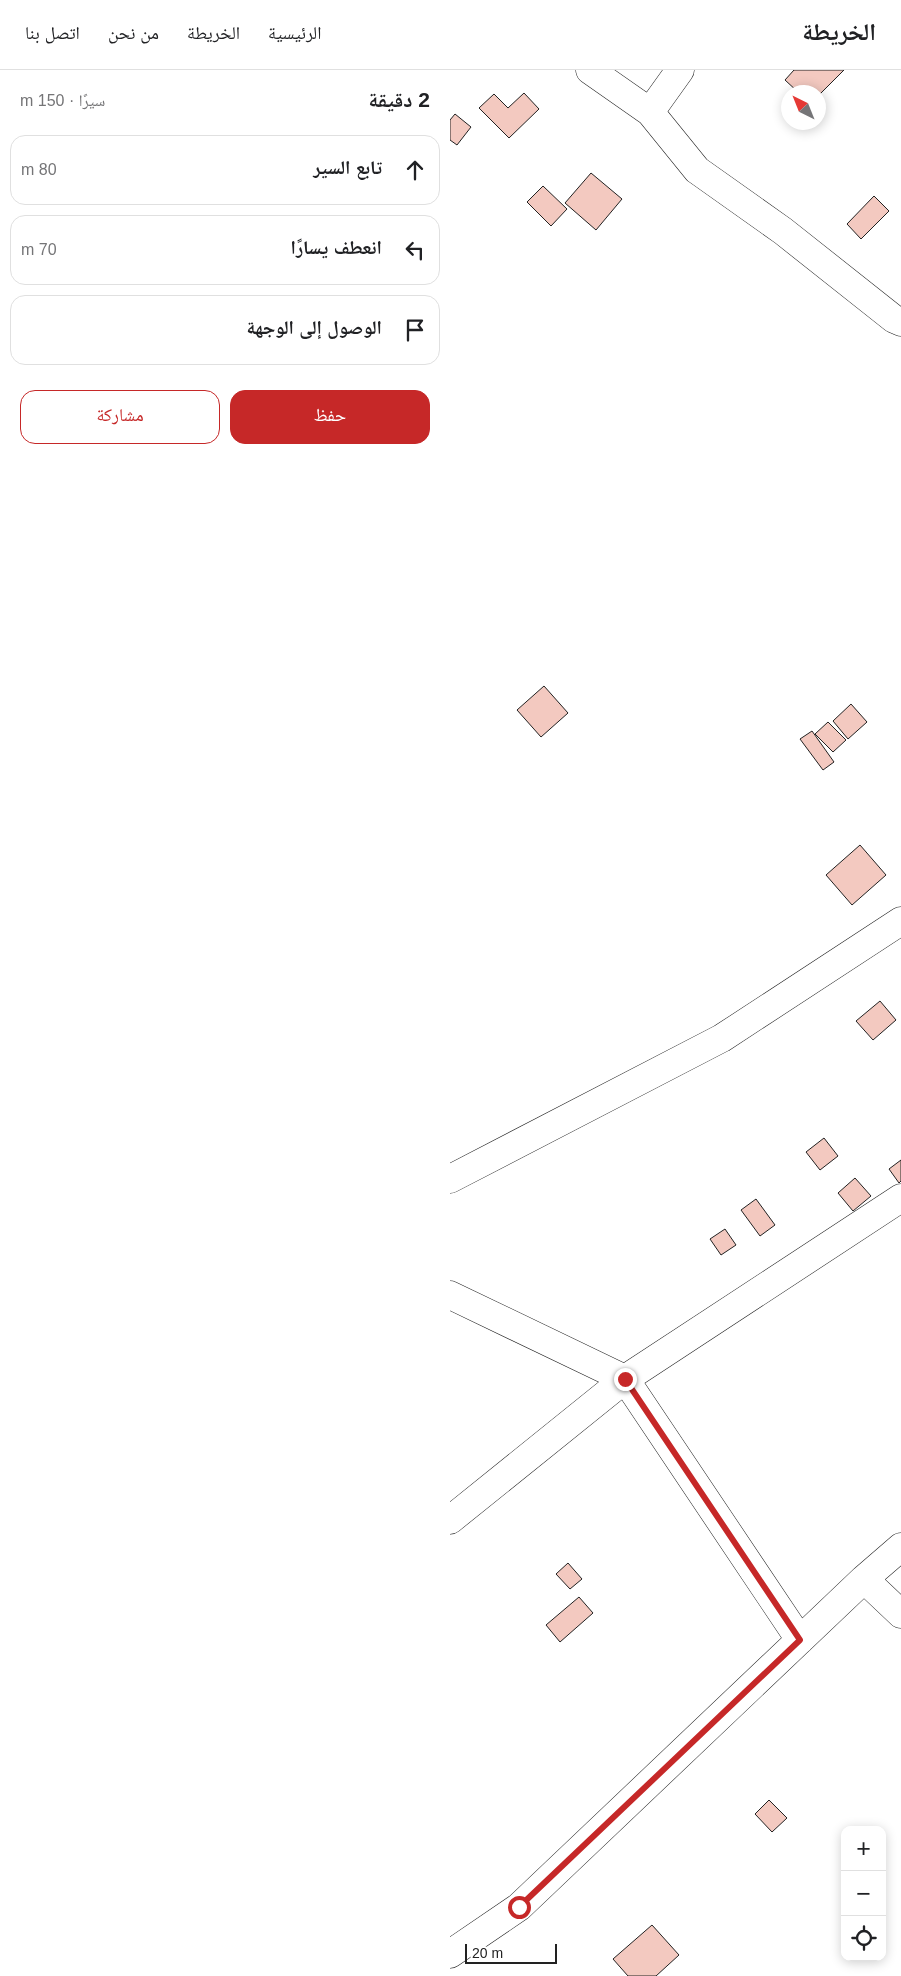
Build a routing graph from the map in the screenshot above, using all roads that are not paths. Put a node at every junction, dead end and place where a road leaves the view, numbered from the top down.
1 (590, 70) edge
2 (680, 70) edge
3 (650, 112) junction
4 (901, 322) edge
5 (901, 921) edge
6 (450, 1179) edge
7 (901, 1198) edge
8 (450, 1294) edge
9 (625, 1379) junction
10 (450, 1520) edge
11 (901, 1547) edge
12 (864, 1579) junction
13 (901, 1614) edge
14 (800, 1640) junction
15 (450, 1954) edge

1 - 3 street
2 - 3 street
3 - 4 street
5 - 6 street
7 - 9 street
8 - 9 street
9 - 10 street
9 - 14 street
11 - 12 street
12 - 13 street
12 - 14 street
14 - 15 street

